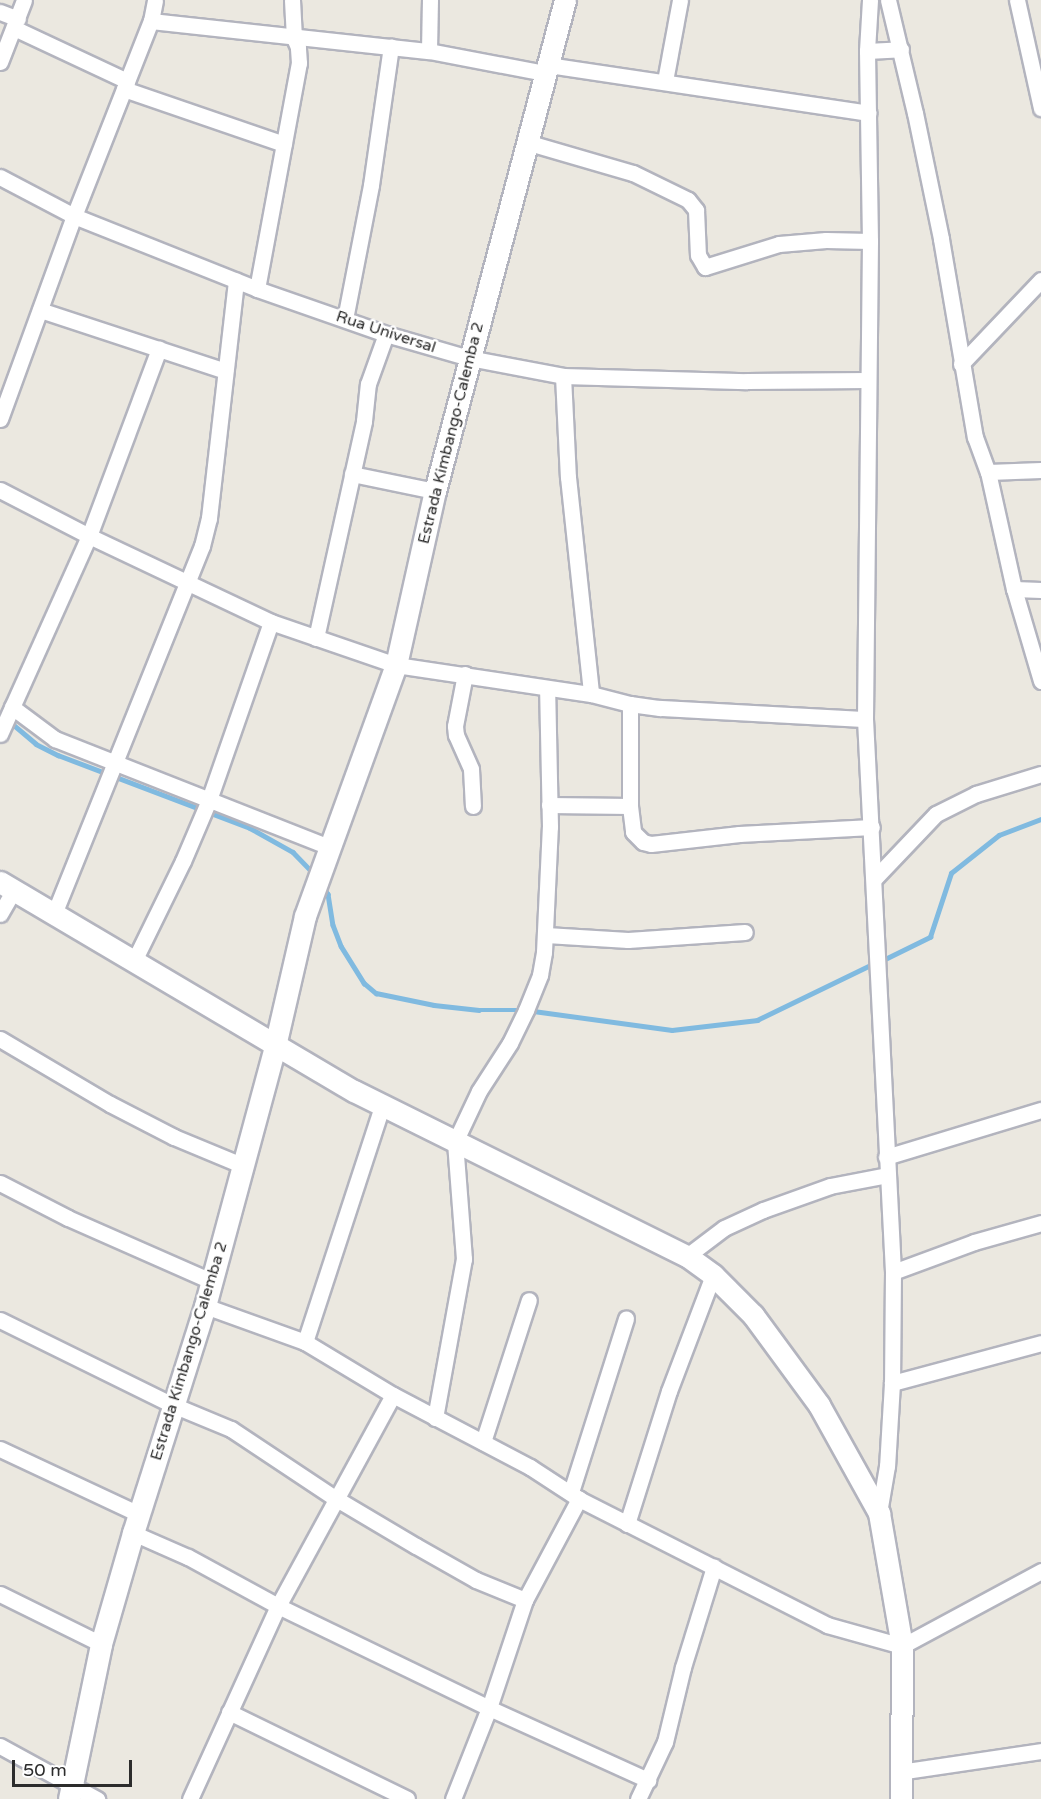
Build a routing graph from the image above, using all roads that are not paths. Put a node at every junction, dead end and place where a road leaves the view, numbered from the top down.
1 (24, 0) edge
2 (156, 0) edge
3 (292, 0) edge
4 (430, 0) edge
5 (565, 0) edge
6 (680, 0) edge
7 (870, 0) edge
8 (888, 0) edge
9 (1017, 0) edge
10 (0, 12) edge
11 (151, 21) junction
12 (16, 23) junction
13 (294, 38) junction
14 (391, 46) junction
15 (900, 49) junction
16 (429, 51) junction
17 (867, 51) junction
18 (0, 62) edge
19 (546, 69) junction
20 (665, 81) junction
21 (125, 85) junction
22 (1041, 108) edge
23 (868, 113) junction
24 (526, 142) junction
25 (284, 144) junction
26 (0, 177) edge
27 (74, 216) junction
28 (870, 241) junction
29 (1041, 280) edge
30 (236, 281) junction
31 (257, 289) junction
32 (40, 310) junction
33 (345, 319) junction
34 (386, 334) junction
35 (159, 349) junction
36 (469, 358) junction
37 (961, 364) junction
38 (225, 371) junction
39 (563, 376) junction
40 (868, 380) junction
41 (0, 419) edge
42 (1041, 470) edge
43 (988, 472) junction
44 (352, 474) junction
45 (0, 490) edge
46 (435, 491) junction
47 (89, 536) junction
48 (187, 584) junction
49 (1014, 589) junction
50 (1041, 590) edge
51 (271, 622) junction
52 (316, 638) junction
53 (396, 665) junction
54 (465, 674) junction
55 (1041, 681) edge
56 (547, 689) junction
57 (591, 694) junction
58 (630, 704) junction
59 (12, 707) junction
60 (865, 719) junction
61 (0, 734) edge
62 (115, 763) junction
63 (1041, 774) edge
64 (209, 800) junction
65 (549, 805) junction
66 (473, 806) dead end
67 (630, 806) junction
68 (873, 827) junction
69 (326, 854) junction
70 (875, 878) junction
71 (7, 886) edge
72 (0, 914) edge
73 (54, 914) junction
74 (745, 932) dead end
75 (546, 935) junction
76 (134, 961) junction
77 (0, 1039) edge
78 (275, 1046) junction
79 (382, 1106) junction
80 (1041, 1110) edge
81 (455, 1142) junction
82 (886, 1157) junction
83 (244, 1166) junction
84 (887, 1175) junction
85 (0, 1183) edge
86 (1041, 1223) edge
87 (687, 1256) junction
88 (893, 1272) junction
89 (713, 1275) junction
90 (211, 1281) junction
91 (529, 1300) dead end
92 (205, 1306) junction
93 (626, 1319) dead end
94 (0, 1320) edge
95 (305, 1342) junction
96 (1041, 1343) edge
97 (891, 1383) junction
98 (393, 1395) junction
99 (173, 1405) junction
100 (435, 1418) junction
101 (483, 1442) junction
102 (0, 1449) edge
103 (575, 1496) junction
104 (335, 1497) junction
105 (879, 1513) junction
106 (136, 1523) junction
107 (627, 1524) junction
108 (714, 1567) junction
109 (1041, 1571) edge
110 (0, 1594) edge
111 (525, 1600) junction
112 (278, 1606) junction
113 (101, 1644) junction
114 (902, 1646) junction
115 (489, 1708) junction
116 (229, 1712) junction
117 (0, 1746) edge
118 (1041, 1751) edge
119 (899, 1772) junction
120 (648, 1780) junction
121 (70, 1792) edge
122 (97, 1799) edge
123 (190, 1799) edge
124 (407, 1799) edge
125 (453, 1799) edge
126 (638, 1799) edge
127 (901, 1799) edge

1 - 12 street
2 - 11 street
3 - 13 street
4 - 16 street
5 - 19 main road, Estrada Kimbango-Calemba 2
6 - 20 street
7 - 17 street
8 - 15 street
9 - 22 street
10 - 12 street
11 - 13 street
11 - 21 street
12 - 18 street
12 - 21 street
13 - 14 street
13 - 25 street
14 - 16 street
14 - 33 street
15 - 17 street
15 - 37 street
16 - 19 street
17 - 23 street
19 - 20 street
19 - 24 main road, Estrada Kimbango-Calemba 2
20 - 23 street
21 - 25 street
21 - 27 street
23 - 28 street
24 - 28 street
24 - 36 main road, Estrada Kimbango-Calemba 2
25 - 31 street
26 - 27 street, Rua Universal
27 - 30 street, Rua Universal
27 - 32 street
28 - 40 street
29 - 37 street
30 - 31 street, Rua Universal
30 - 38 street
31 - 33 street, Rua Universal
32 - 35 street
32 - 41 street
33 - 34 street, Rua Universal
34 - 36 street, Rua Universal
34 - 44 street
35 - 38 street
35 - 47 street
36 - 39 street, Rua Universal
36 - 46 main road, Estrada Kimbango-Calemba 2
37 - 43 street
38 - 48 street
39 - 40 street, Rua Universal
39 - 57 street
40 - 60 street
42 - 43 street
43 - 49 street
44 - 46 street
44 - 52 street
45 - 47 street
46 - 53 main road, Estrada Kimbango-Calemba 2
47 - 48 street
47 - 59 street
48 - 51 street
48 - 62 street
49 - 50 street
49 - 55 street
51 - 52 street
51 - 64 street
52 - 53 street
53 - 54 street
53 - 69 main road, Estrada Kimbango-Calemba 2
54 - 56 street
54 - 66 street
56 - 57 street
56 - 65 street
57 - 58 street
58 - 60 street
58 - 67 street
59 - 61 street
59 - 62 street
60 - 68 street
62 - 64 street
62 - 73 street
63 - 70 street
64 - 69 street
64 - 76 street
65 - 67 street
65 - 75 street
67 - 68 street
68 - 70 street
69 - 78 main road, Estrada Kimbango-Calemba 2
70 - 82 street
71 - 72 street
71 - 73 main road
73 - 76 main road
74 - 75 street
75 - 81 street
76 - 78 main road
77 - 83 street
78 - 79 main road
78 - 83 main road, Estrada Kimbango-Calemba 2
79 - 81 main road
79 - 95 street
80 - 82 street
81 - 87 main road
81 - 100 street
82 - 84 street
83 - 90 main road, Estrada Kimbango-Calemba 2
84 - 87 street
84 - 88 street
85 - 90 street
86 - 88 street
87 - 89 main road
88 - 97 street
89 - 105 main road
89 - 107 street
90 - 92 main road, Estrada Kimbango-Calemba 2
91 - 101 street
92 - 95 street
92 - 99 main road, Estrada Kimbango-Calemba 2
93 - 103 street
94 - 99 street
95 - 98 street
96 - 97 street
97 - 105 street
98 - 100 street
98 - 104 street
99 - 104 street
99 - 106 main road, Estrada Kimbango-Calemba 2
100 - 101 street
101 - 103 street
102 - 106 street
103 - 107 street
103 - 111 street
104 - 111 street
104 - 112 street
105 - 114 main road
106 - 112 street
106 - 113 main road, Estrada Kimbango-Calemba 2
107 - 108 street
108 - 114 street
108 - 120 street
109 - 114 street
110 - 113 street
111 - 115 street
112 - 115 street
112 - 116 street
113 - 121 main road, Estrada Kimbango-Calemba 2
114 - 119 main road
115 - 120 street
115 - 125 street
116 - 123 street
116 - 124 street
117 - 121 street
118 - 119 street
119 - 127 main road
120 - 126 street
121 - 122 street

